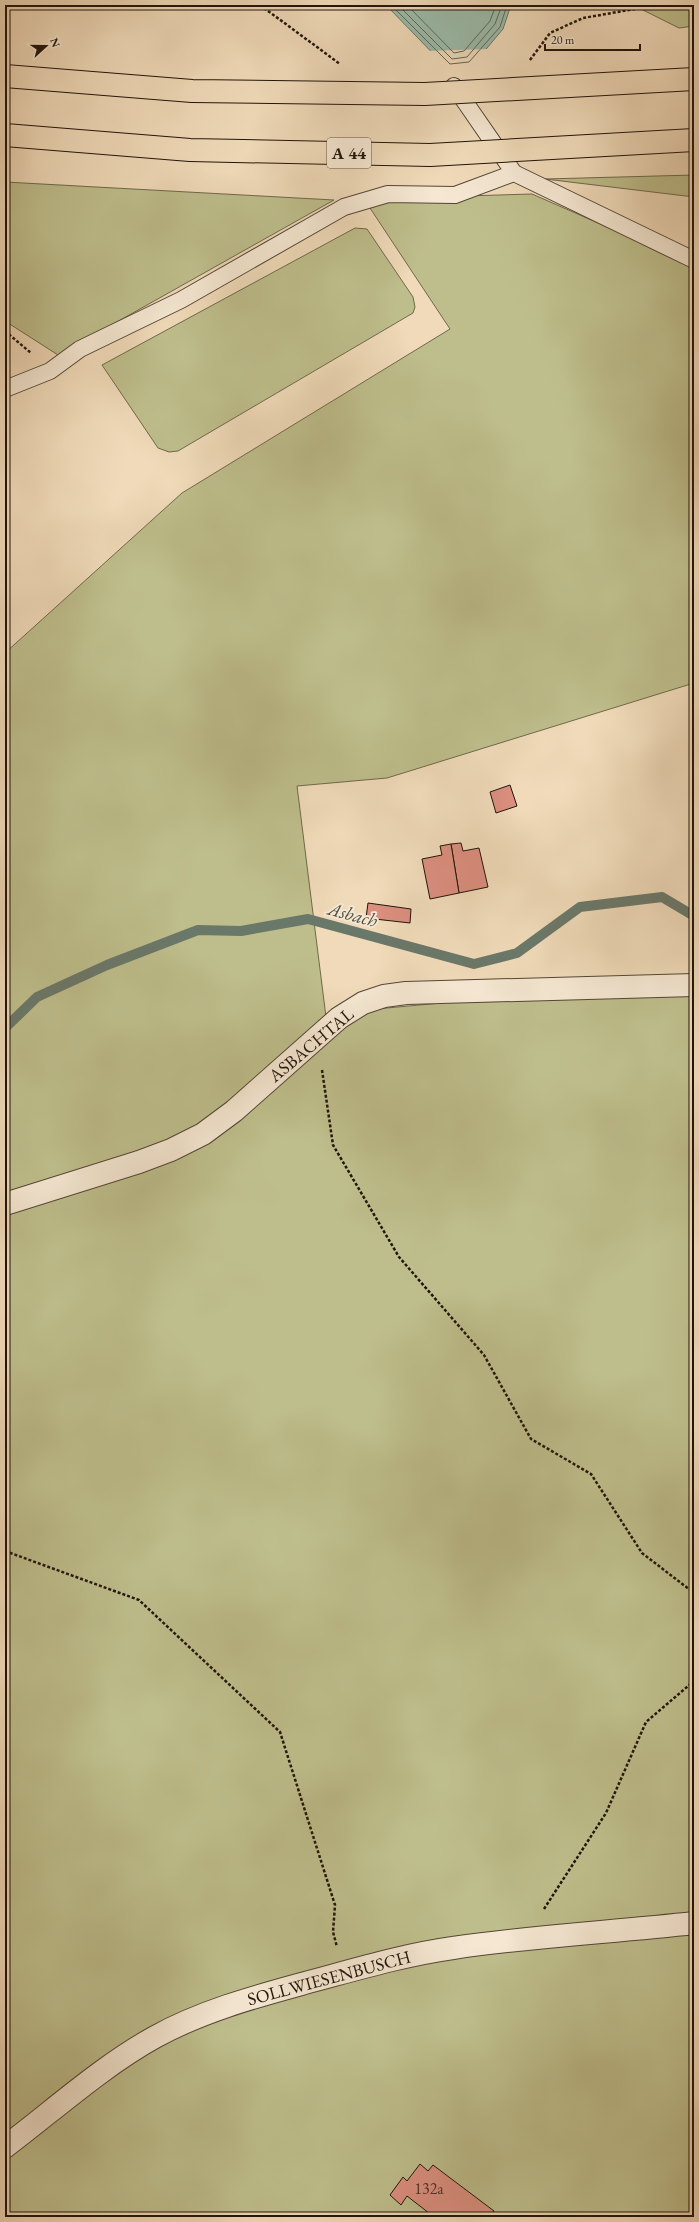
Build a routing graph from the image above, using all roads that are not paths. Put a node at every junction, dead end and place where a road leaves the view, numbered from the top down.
1 (5, 76) edge
2 (694, 79) edge
3 (453, 84) dead end
4 (5, 135) edge
5 (694, 140) edge
6 (514, 173) junction
7 (694, 260) edge
8 (5, 389) edge
9 (694, 985) edge
10 (5, 1204) edge
11 (694, 1923) edge
12 (5, 2147) edge

1 - 2 highway, bridge
3 - 6 lane
4 - 5 highway, A 44, bridge
6 - 7 lane
6 - 8 lane
9 - 10 street, ASBACHTAL
11 - 12 street, SOLLWIESENBUSCH

